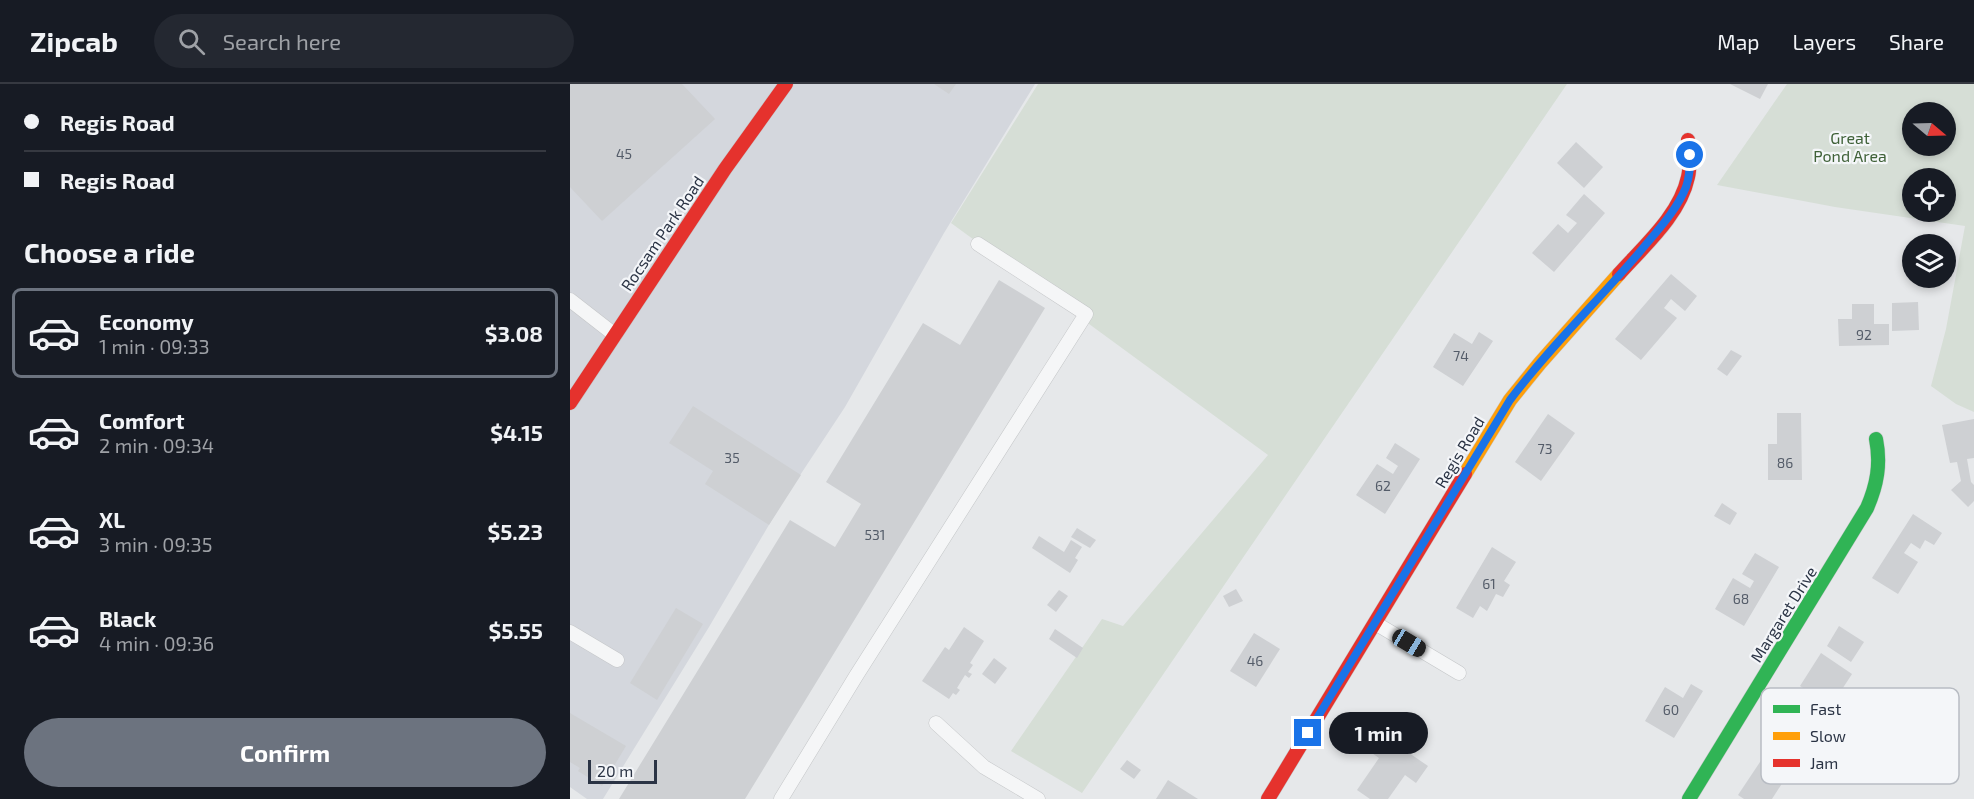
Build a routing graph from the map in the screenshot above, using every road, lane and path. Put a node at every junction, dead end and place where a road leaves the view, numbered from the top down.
1 (786, 84) edge
2 (1688, 140) dead end
3 (978, 244) dead end
4 (570, 300) edge
5 (615, 335) junction
6 (570, 403) edge
7 (1876, 439) dead end
8 (1375, 623) junction
9 (570, 632) edge
10 (617, 660) dead end
11 (1459, 673) dead end
12 (936, 723) dead end
13 (781, 799) edge
14 (1038, 799) edge
15 (1268, 799) edge
16 (1689, 799) edge

1 - 5 street, Rocsam Park Road
2 - 8 street, Regis Road
3 - 13 lane
4 - 5 lane
5 - 6 street, Rocsam Park Road
7 - 16 street, Margaret Drive
8 - 11 lane
8 - 15 street, Regis Road
9 - 10 lane
12 - 14 lane

